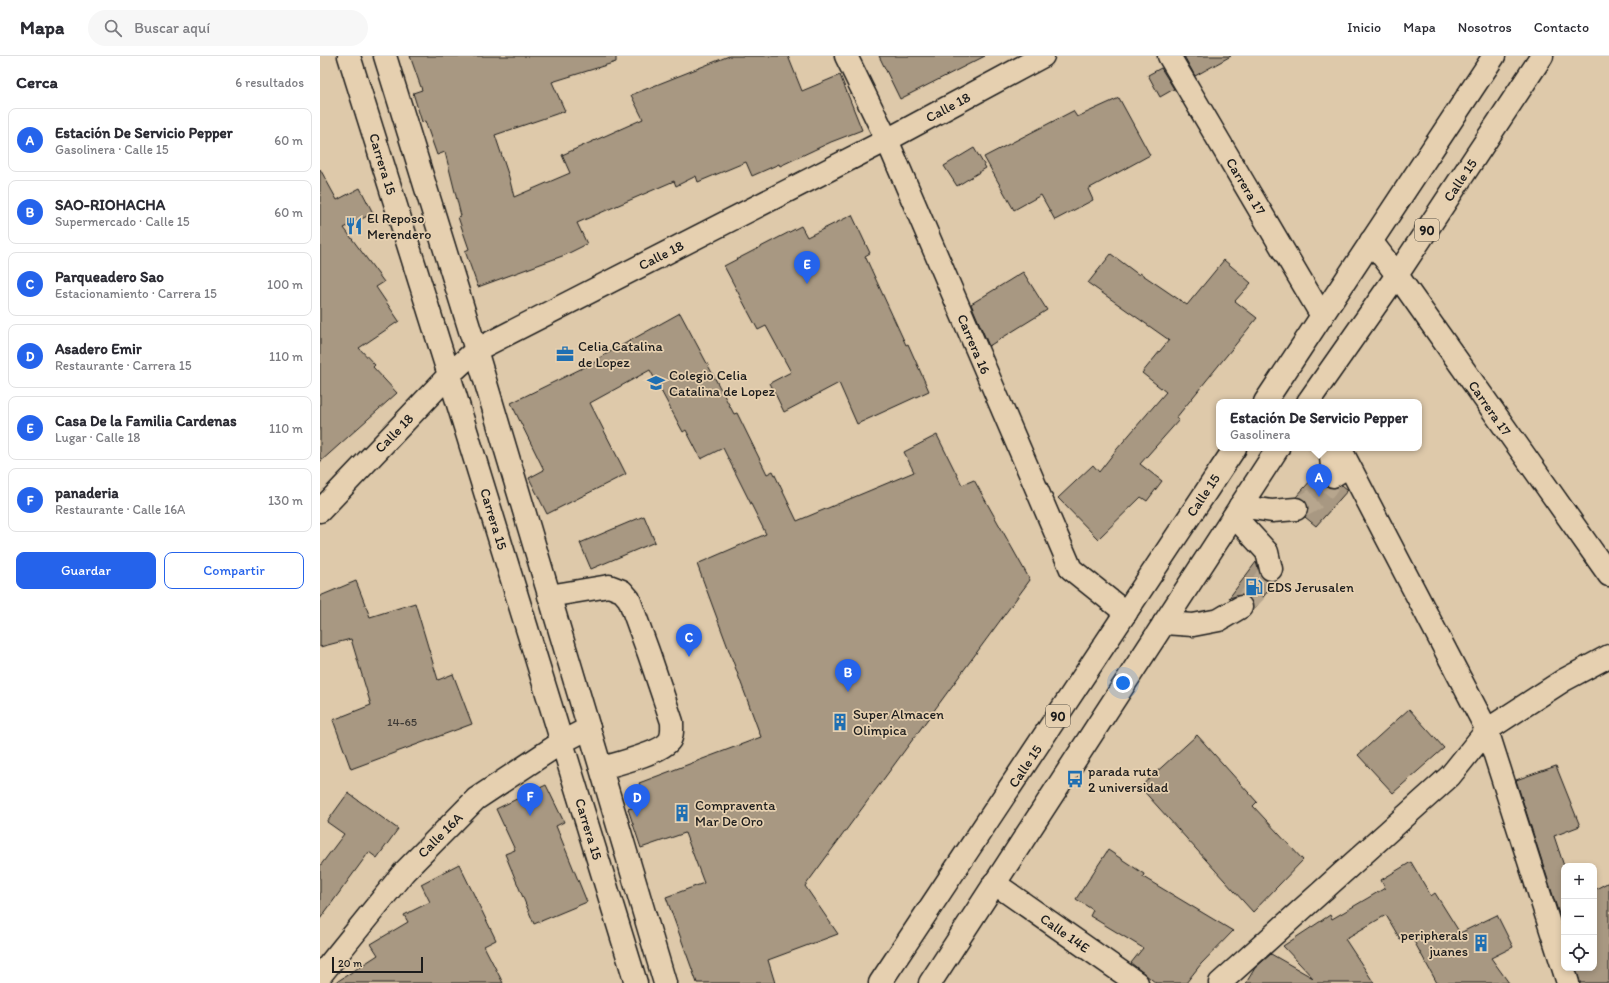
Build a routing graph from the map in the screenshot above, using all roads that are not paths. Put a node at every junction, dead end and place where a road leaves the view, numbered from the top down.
1 (349, 56) edge
2 (385, 56) edge
3 (846, 56) edge
4 (1043, 56) edge
5 (1169, 56) edge
6 (1494, 56) edge
7 (1542, 56) edge
8 (887, 140) junction
9 (1370, 241) junction
10 (1397, 276) junction
11 (1322, 316) junction
12 (476, 350) junction
13 (449, 376) junction
14 (1267, 399) edge
15 (1313, 399) edge
16 (1233, 451) edge
17 (1276, 451) edge
18 (1332, 451) edge
19 (1341, 463) edge
20 (1296, 509) tunnel mouth
21 (320, 511) edge
22 (1237, 511) junction
23 (1270, 569) tunnel mouth
24 (1609, 575) edge
25 (550, 596) junction
26 (1241, 607) tunnel mouth
27 (1126, 612) junction
28 (1164, 623) junction
29 (1609, 656) edge
30 (589, 728) junction
31 (1487, 730) junction
32 (562, 742) junction
33 (602, 768) junction
34 (994, 883) junction
35 (320, 976) edge
36 (636, 983) edge
37 (666, 983) edge
38 (880, 983) edge
39 (930, 983) edge
40 (1137, 983) edge
41 (1220, 983) edge
42 (1568, 983) edge

1 - 13 main road, Carrera 15
2 - 12 main road, Carrera 15
3 - 8 main road, Carrera 16
4 - 8 main road, Calle 18
5 - 11 main road, Carrera 17
6 - 9 main road
7 - 10 main road, Calle 15 / 90
8 - 12 main road, Calle 18
8 - 27 main road, Carrera 16
9 - 10 main road, Carrera 17
9 - 11 main road
10 - 15 main road, Calle 15 / 90
10 - 24 main road, Carrera 17
11 - 14 main road
12 - 13 main road, Calle 18
12 - 25 main road, Carrera 15
13 - 21 main road, Calle 18
13 - 32 main road, Carrera 15
16 - 27 main road, Calle 15 / 90
17 - 22 main road
18 - 19 main road
19 - 31 main road
20 - 22 main road
22 - 23 main road
22 - 28 main road
25 - 30 main road, Carrera 15
25 - 33 main road
26 - 28 main road
27 - 38 main road, Calle 15 / 90
28 - 34 main road
29 - 31 main road
30 - 32 main road, Calle 16A
30 - 33 main road, Carrera 15
31 - 41 main road
31 - 42 main road
32 - 35 main road, Calle 16A
32 - 36 main road, Carrera 15
33 - 37 main road, Carrera 15
34 - 39 main road
34 - 40 main road, Calle 14E

